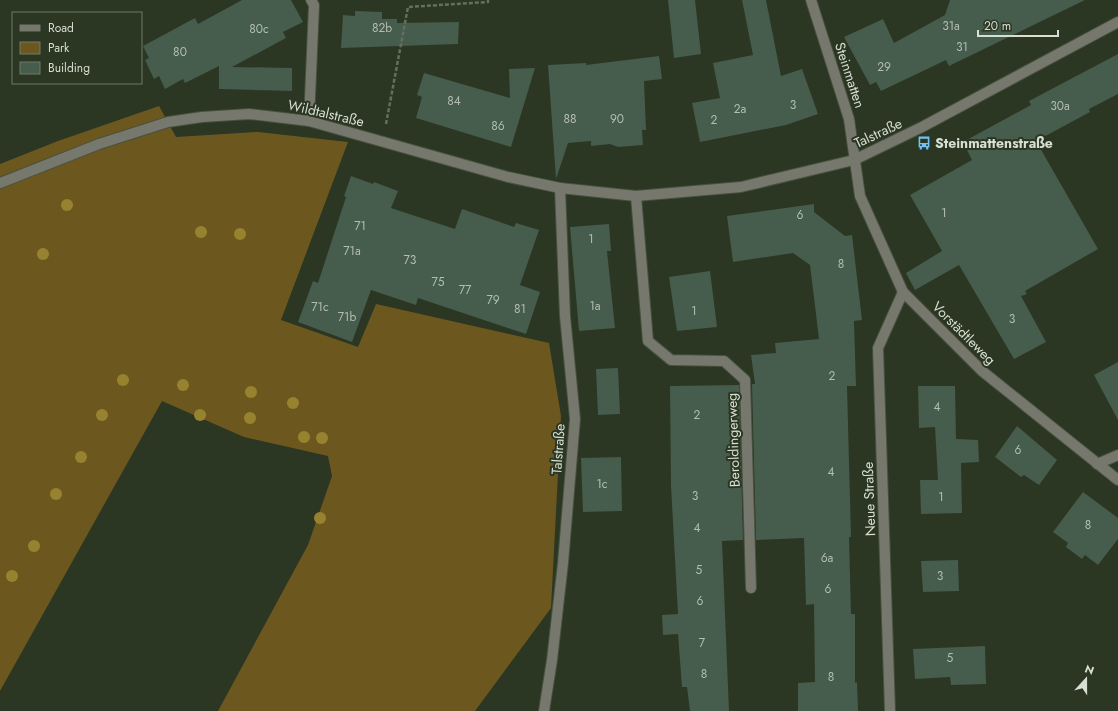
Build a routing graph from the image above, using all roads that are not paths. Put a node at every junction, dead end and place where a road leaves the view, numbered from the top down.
1 (311, 0) edge
2 (811, 0) edge
3 (1118, 22) edge
4 (309, 120) junction
5 (854, 160) junction
6 (0, 183) edge
7 (560, 188) junction
8 (631, 196) junction
9 (903, 292) junction
10 (1118, 455) edge
11 (1097, 464) junction
12 (1118, 480) edge
13 (751, 588) dead end
14 (544, 711) edge
15 (890, 711) edge

1 - 4 street
2 - 5 street, Steinmatten
3 - 5 street, Talstraße
4 - 6 street, Wildtalstraße
4 - 7 street, Wildtalstraße
5 - 8 street, Talstraße
5 - 9 street, Vorstädtleweg
7 - 8 street, Wildtalstraße
7 - 14 street, Talstraße
8 - 13 street, Beroldingerweg
9 - 11 street, Vorstädtleweg
9 - 15 street, Neue Straße
10 - 11 street
11 - 12 street, Vorstädtleweg

